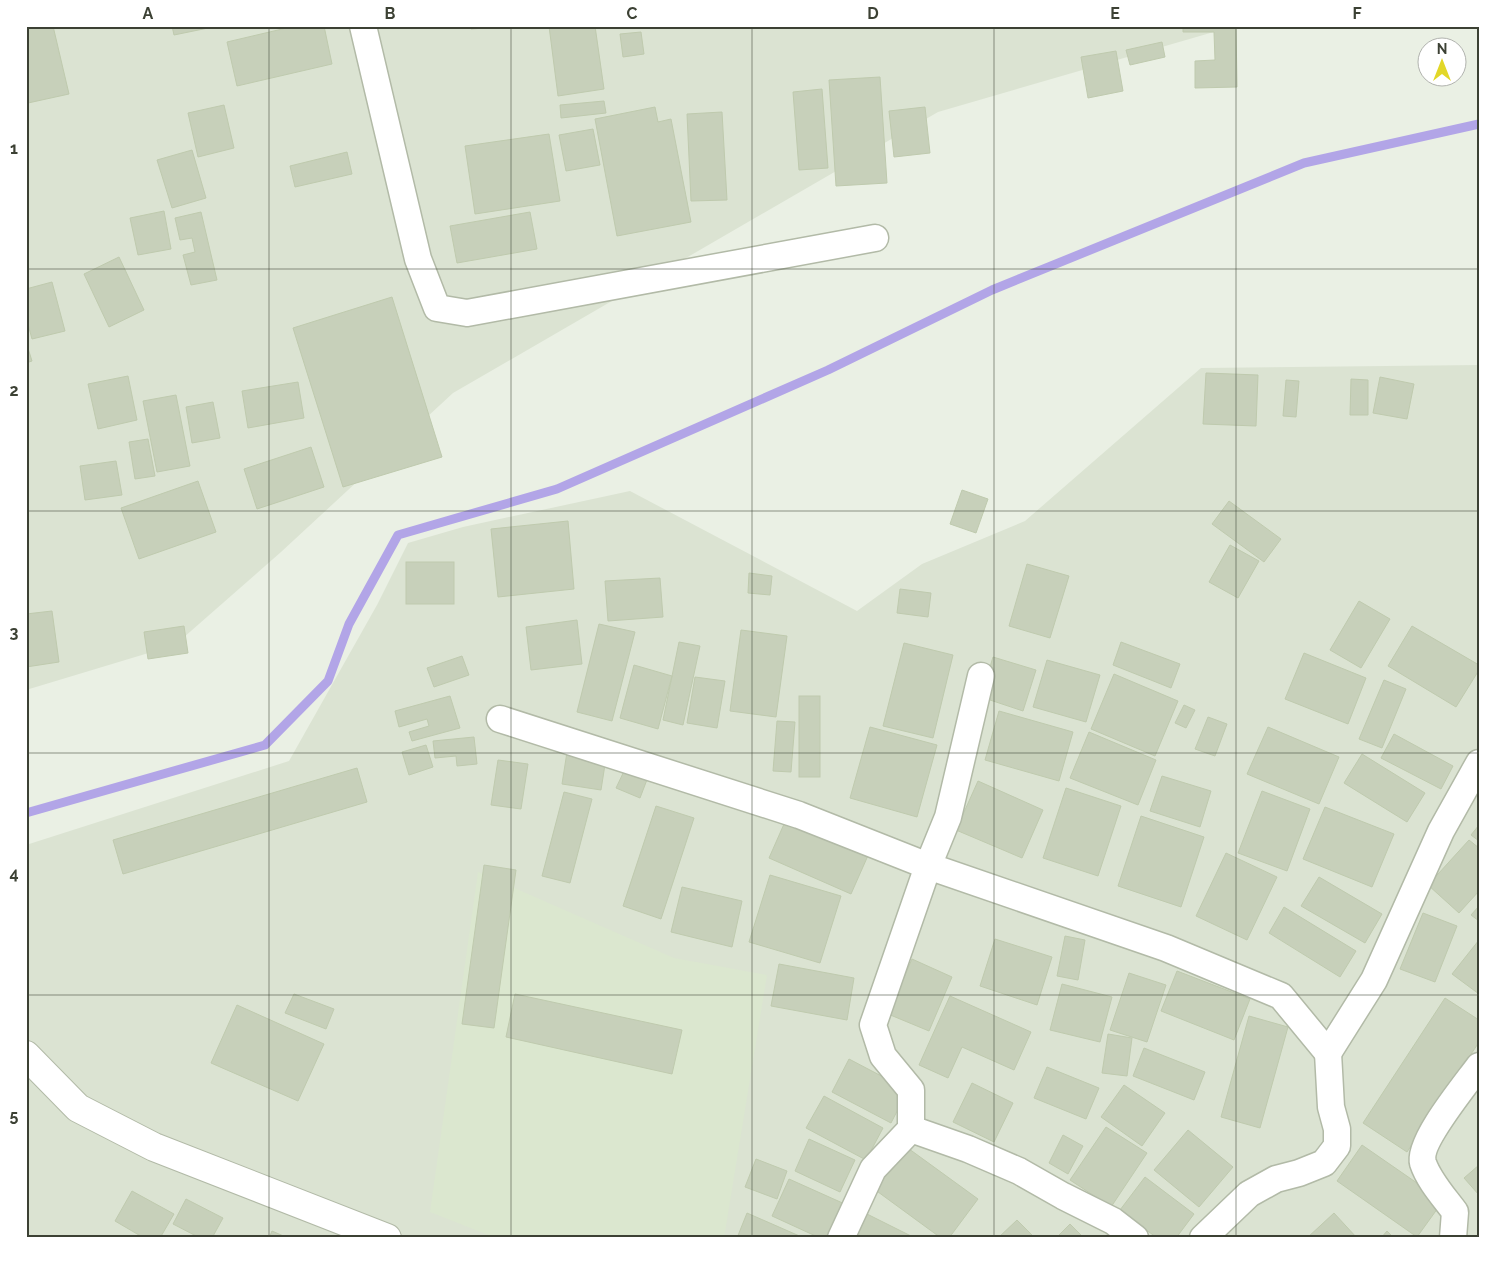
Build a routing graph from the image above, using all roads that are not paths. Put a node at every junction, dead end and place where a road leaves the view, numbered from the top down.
1 (363, 26) edge
2 (875, 238) dead end
3 (981, 676) dead end
4 (500, 719) dead end
5 (1479, 764) edge
6 (928, 866) junction
7 (1328, 1053) junction
8 (26, 1055) edge
9 (1479, 1066) edge
10 (911, 1128) junction
11 (387, 1238) edge
12 (841, 1238) edge
13 (1135, 1238) edge
14 (1203, 1238) edge
15 (1453, 1238) edge

1 - 2 street
3 - 6 street
4 - 6 street
5 - 7 street
6 - 7 street
6 - 10 street
7 - 14 street
8 - 11 street
9 - 15 street
10 - 12 street
10 - 13 street

